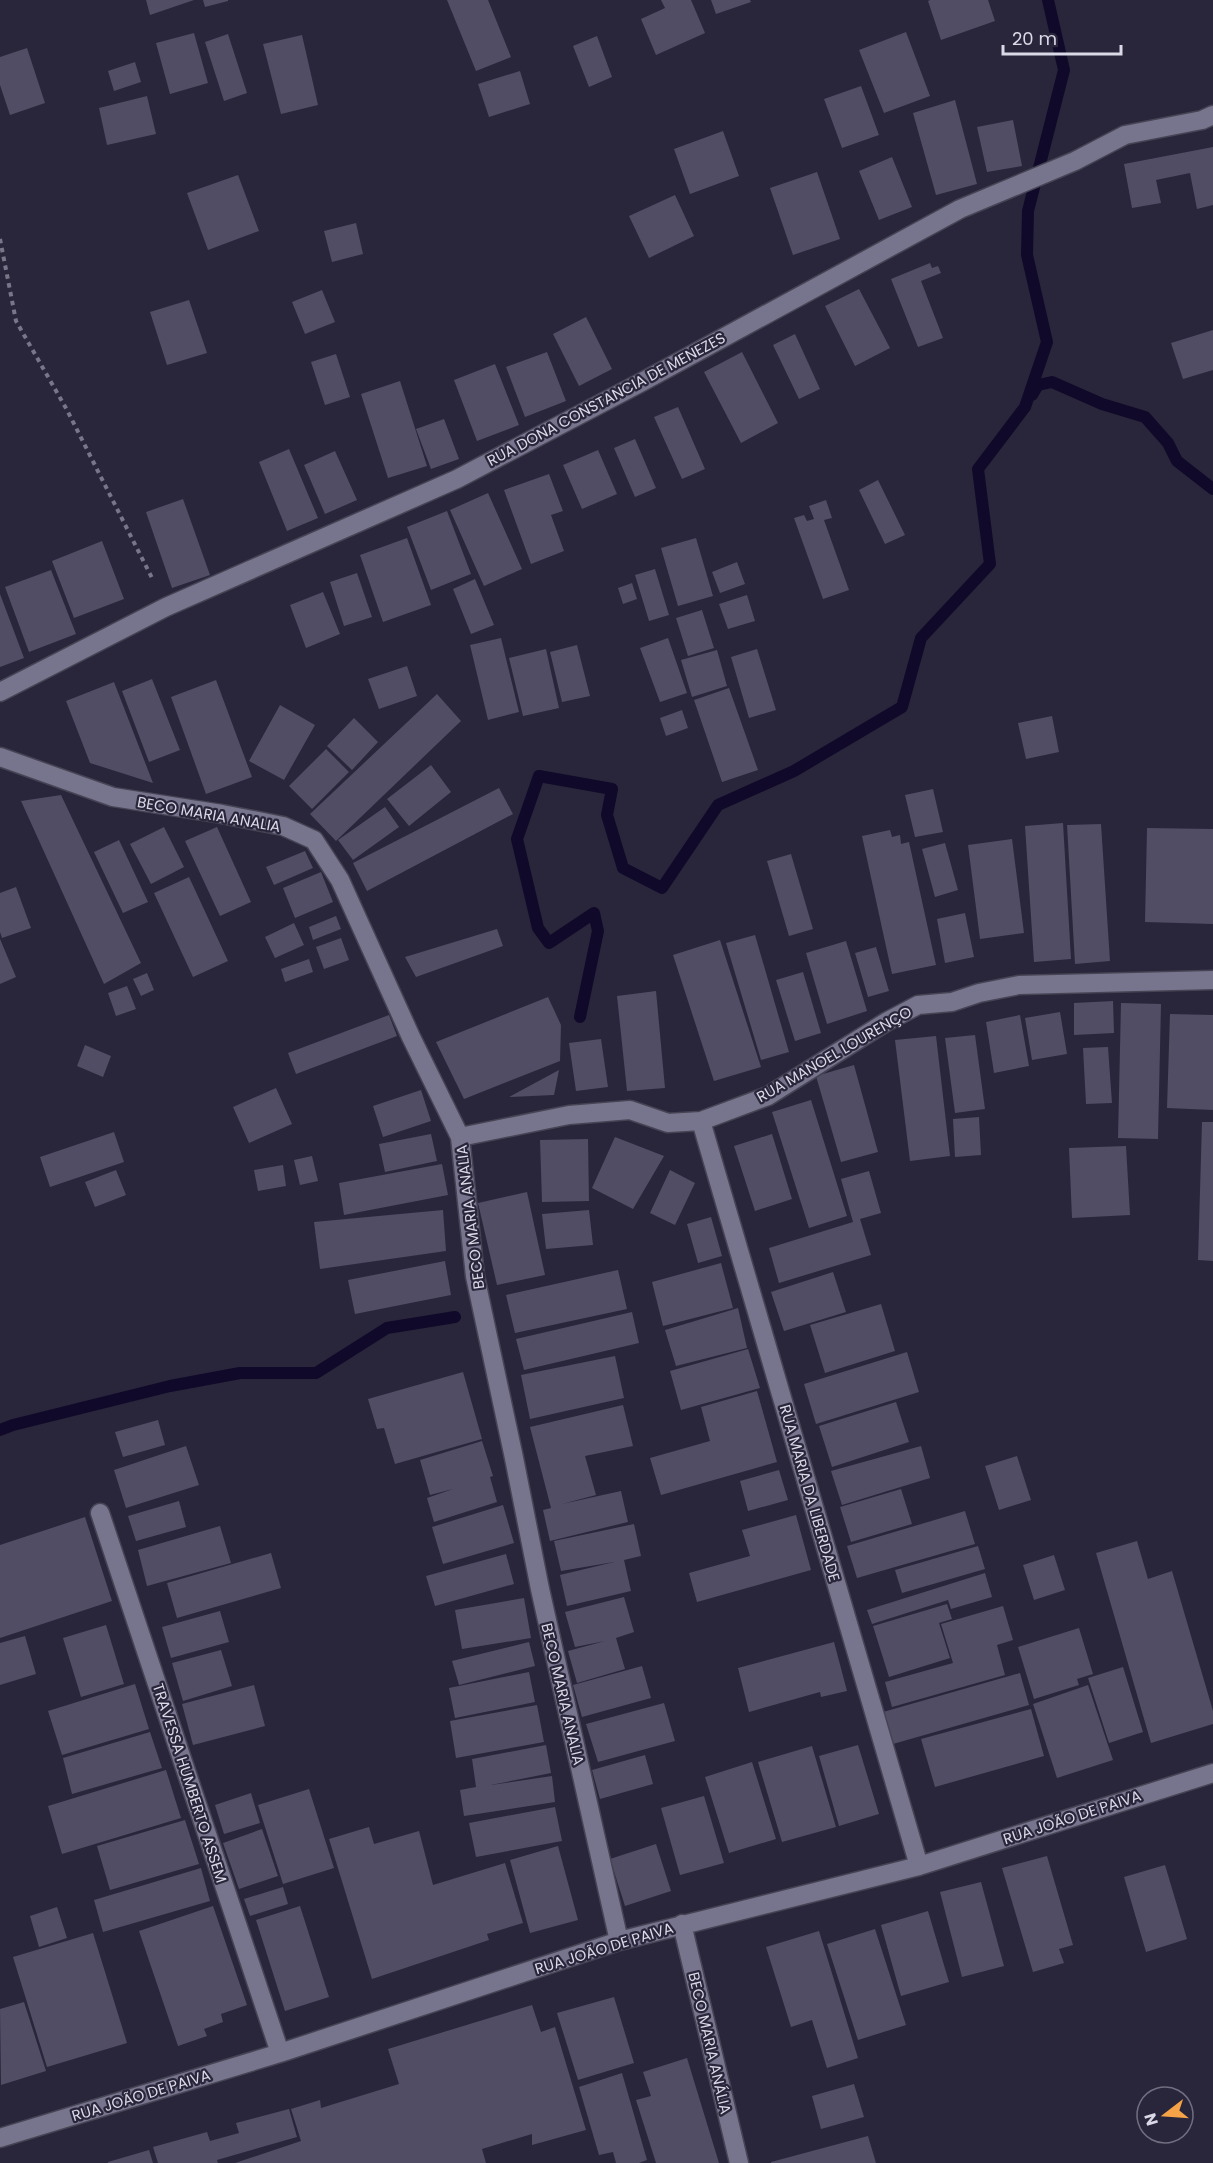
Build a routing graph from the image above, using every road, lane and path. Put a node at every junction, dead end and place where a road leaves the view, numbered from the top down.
1 (1213, 115) edge
2 (0, 239) edge
3 (166, 608) junction
4 (0, 692) edge
5 (0, 758) edge
6 (1213, 980) edge
7 (701, 1121) junction
8 (460, 1137) junction
9 (100, 1513) dead end
10 (1213, 1773) edge
11 (920, 1866) junction
12 (682, 1924) junction
13 (619, 1941) junction
14 (280, 2053) junction
15 (0, 2138) edge
16 (739, 2163) edge

1 - 3 street, RUA DONA CONSTANCIA DE MENEZES
2 - 3 path
3 - 4 street, RUA DONA CONSTANCIA DE MENEZES
5 - 8 street, BECO MARIA ANALIA
6 - 7 street, RUA MANOEL LOURENÇO
7 - 8 street, RUA MANOEL LOURENÇO
7 - 11 street, RUA MARIA DA LIBERDADE
8 - 13 street, BECO MARIA ANALIA
9 - 14 street, TRAVESSA HUMBERTO ASSEM
10 - 11 street, RUA JOÃO DE PAIVA
11 - 12 street, RUA JOÃO DE PAIVA
12 - 13 street, RUA JOÃO DE PAIVA
12 - 16 street, BECO MARIA ANÁLIA
13 - 14 street, RUA JOÃO DE PAIVA
14 - 15 street, RUA JOÃO DE PAIVA

